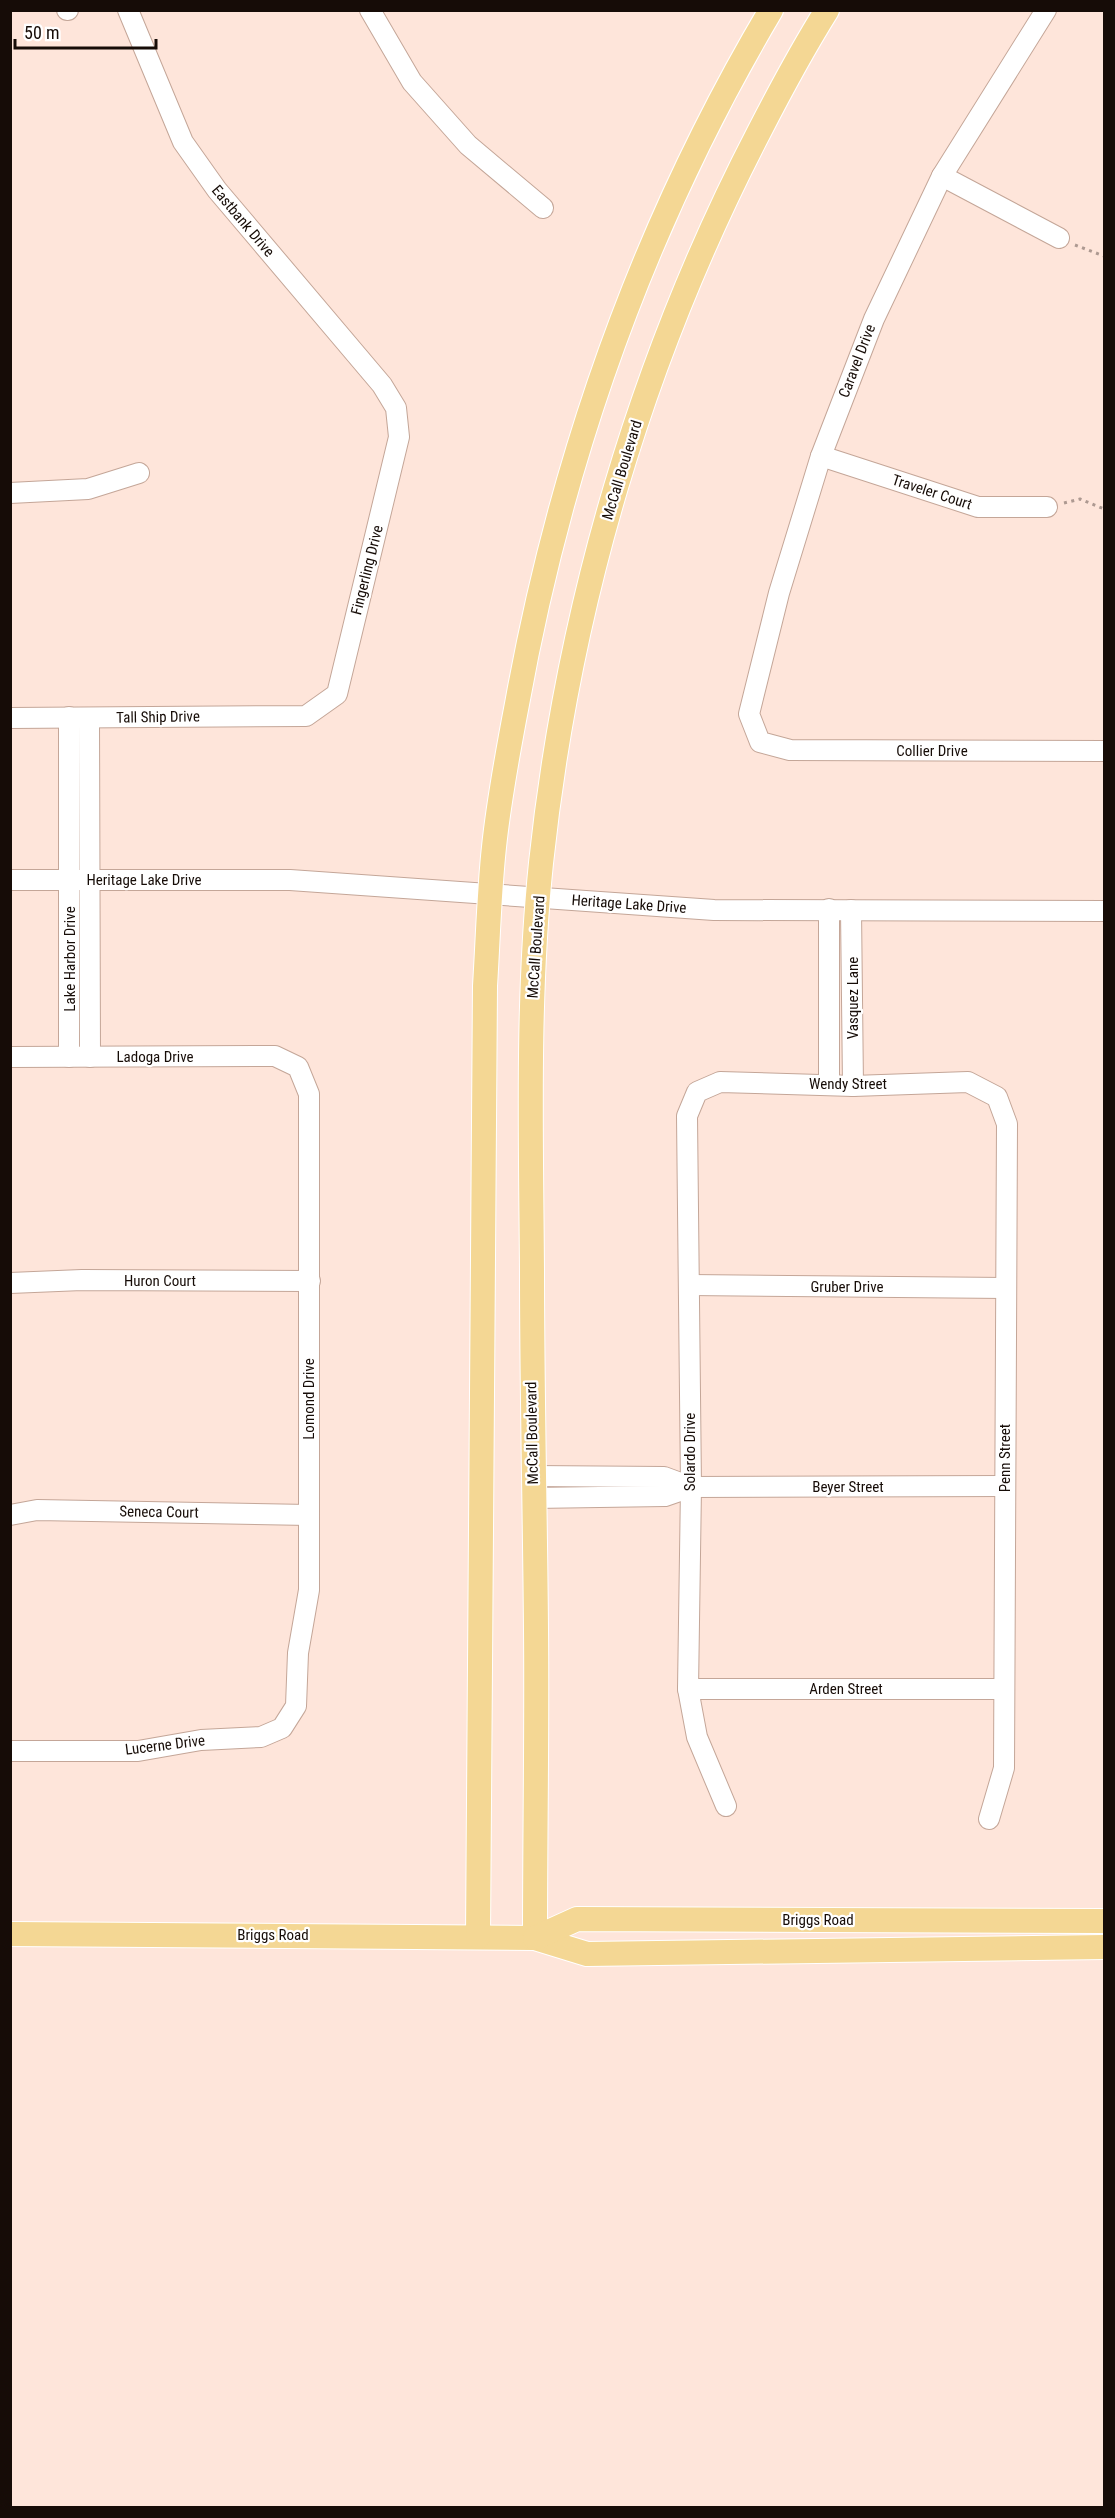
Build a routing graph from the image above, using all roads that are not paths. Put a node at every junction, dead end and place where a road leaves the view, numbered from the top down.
1 (128, 10) edge
2 (370, 10) edge
3 (771, 10) edge
4 (827, 10) edge
5 (1046, 10) edge
6 (942, 176) junction
7 (543, 208) dead end
8 (1059, 238) road end
9 (396, 408) joint
10 (820, 456) junction
11 (139, 473) dead end
12 (10, 493) edge
13 (1047, 507) road end
14 (306, 716) joint
15 (69, 717) junction
16 (10, 718) edge
17 (89, 718) junction
18 (760, 742) joint
19 (1104, 751) edge
20 (10, 880) edge
21 (80, 880) junction
22 (491, 895) junction
23 (538, 898) junction
24 (829, 909) junction
25 (851, 910) junction
26 (1104, 911) edge
27 (69, 1057) junction
28 (90, 1057) junction
29 (10, 1058) edge
30 (298, 1067) joint
31 (829, 1085) junction
32 (853, 1086) junction
33 (696, 1092) joint
34 (997, 1097) joint
35 (310, 1281) junction
36 (10, 1283) edge
37 (689, 1286) junction
38 (1006, 1288) junction
39 (1005, 1486) junction
40 (533, 1487) junction
41 (691, 1487) junction
42 (10, 1515) edge
43 (309, 1515) junction
44 (688, 1689) junction
45 (1004, 1689) junction
46 (282, 1728) joint
47 (10, 1751) edge
48 (726, 1806) dead end
49 (989, 1819) dead end
50 (1104, 1921) edge
51 (10, 1934) edge
52 (478, 1937) junction
53 (535, 1938) junction
54 (1104, 1947) edge

1 - 9 street, Eastbank Drive
2 - 7 street
3 - 22 main road
4 - 23 main road, McCall Boulevard
5 - 6 street, Caravel Drive
6 - 8 street
6 - 10 street, Caravel Drive
9 - 14 street, Fingerling Drive
10 - 13 street, Traveler Court
10 - 18 street, Caravel Drive
11 - 12 street
14 - 17 street, Tall Ship Drive
15 - 16 street, Tall Ship Drive
15 - 17 street, Tall Ship Drive
15 - 21 street, Lake Harbor Drive
17 - 21 street, Lake Harbor Drive
18 - 19 street, Collier Drive
20 - 21 street, Heritage Lake Drive
21 - 22 street, Heritage Lake Drive
21 - 27 street, Lake Harbor Drive
21 - 28 street, Lake Harbor Drive
22 - 23 street, Heritage Lake Drive
22 - 52 main road
23 - 24 street, Heritage Lake Drive
23 - 40 main road, McCall Boulevard
24 - 25 street, Heritage Lake Drive
24 - 31 street, Vasquez Lane
25 - 26 street, Heritage Lake Drive
25 - 32 street, Vasquez Lane
27 - 28 street, Ladoga Drive
27 - 29 street, Ladoga Drive
28 - 30 street, Ladoga Drive
30 - 35 street, Lomond Drive
31 - 32 street, Wendy Street
31 - 33 street, Wendy Street
32 - 34 street, Wendy Street
33 - 37 street, Solardo Drive
34 - 38 street, Penn Street
35 - 36 street, Huron Court
35 - 43 street, Lomond Drive
37 - 38 street, Gruber Drive
37 - 41 street, Solardo Drive
38 - 39 street, Penn Street
39 - 41 street, Beyer Street
39 - 45 street, Penn Street
40 - 41 street, Beyer Street
40 - 53 main road, McCall Boulevard
41 - 44 street, Solardo Drive
42 - 43 street, Seneca Court
43 - 46 street, Lomond Drive
44 - 45 street, Arden Street
44 - 48 street, Solardo Drive
45 - 49 street, Penn Street
46 - 47 street, Lucerne Drive
50 - 53 main road, Briggs Road
51 - 52 main road, Briggs Road
52 - 53 main road, Briggs Road
53 - 54 main road, Briggs Road

